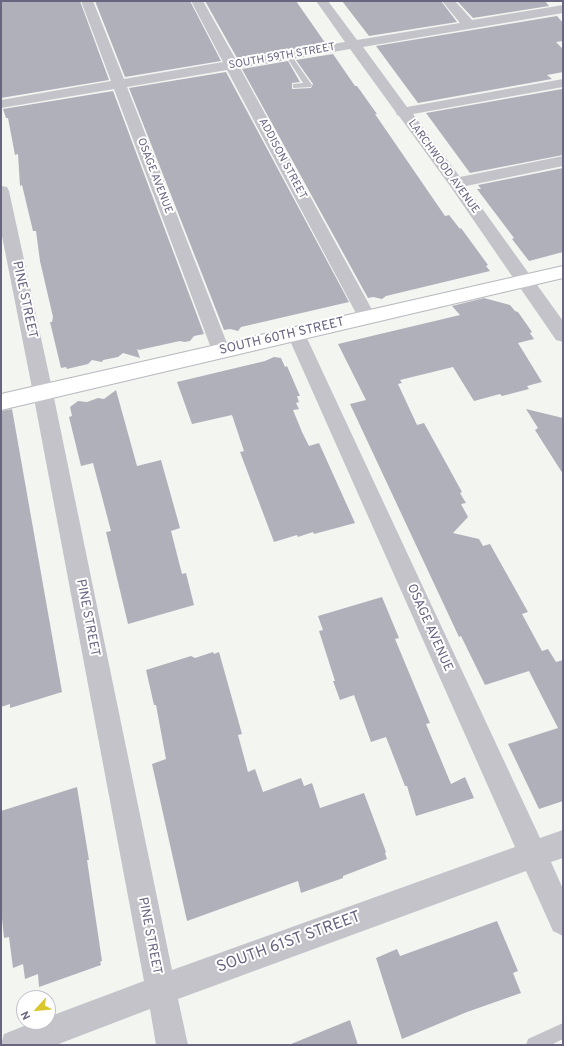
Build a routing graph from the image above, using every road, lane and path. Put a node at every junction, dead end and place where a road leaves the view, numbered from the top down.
1 (87, 1) edge
2 (197, 1) edge
3 (322, 1) edge
4 (448, 1) edge
5 (558, 1) edge
6 (563, 8) edge
7 (469, 25) junction
8 (354, 45) junction
9 (289, 56) junction
10 (232, 65) junction
11 (563, 83) edge
12 (119, 84) junction
13 (296, 86) dead end
14 (1, 104) edge
15 (402, 112) junction
16 (563, 161) edge
17 (456, 183) junction
18 (1, 191) edge
19 (563, 272) edge
20 (525, 281) junction
21 (367, 317) junction
22 (296, 334) junction
23 (563, 335) edge
24 (221, 351) junction
25 (43, 392) junction
26 (1, 402) edge
27 (563, 844) edge
28 (532, 855) junction
29 (563, 921) edge
30 (160, 990) junction
31 (563, 1031) edge
32 (15, 1045) edge
33 (172, 1045) edge
34 (534, 1045) edge

1 - 12 street, OSAGE AVENUE
2 - 10 street, ADDISON STREET
3 - 8 street, LARCHWOOD AVENUE
4 - 7 street
5 - 6 street
6 - 7 street, SOUTH 59TH STREET
7 - 8 street, SOUTH 59TH STREET
8 - 9 street, SOUTH 59TH STREET
8 - 15 street, LARCHWOOD AVENUE
9 - 10 street, SOUTH 59TH STREET
9 - 13 lane
10 - 12 street, SOUTH 59TH STREET
10 - 21 street, ADDISON STREET
11 - 15 street
12 - 14 street, SOUTH 59TH STREET
12 - 24 street, OSAGE AVENUE
15 - 17 street, LARCHWOOD AVENUE
16 - 17 street
17 - 20 street, LARCHWOOD AVENUE
18 - 25 street, PINE STREET
19 - 20 street, SOUTH 60TH STREET
20 - 21 street, SOUTH 60TH STREET
20 - 23 street, LARCHWOOD AVENUE
21 - 22 street, SOUTH 60TH STREET
22 - 24 street, SOUTH 60TH STREET
22 - 28 street, OSAGE AVENUE
24 - 25 street, SOUTH 60TH STREET
25 - 26 street, SOUTH 60TH STREET
25 - 30 street, PINE STREET
27 - 28 street, SOUTH 61ST STREET
28 - 29 street, OSAGE AVENUE
28 - 30 street, SOUTH 61ST STREET
30 - 32 street, SOUTH 61ST STREET
30 - 33 street, PINE STREET
31 - 34 lane

